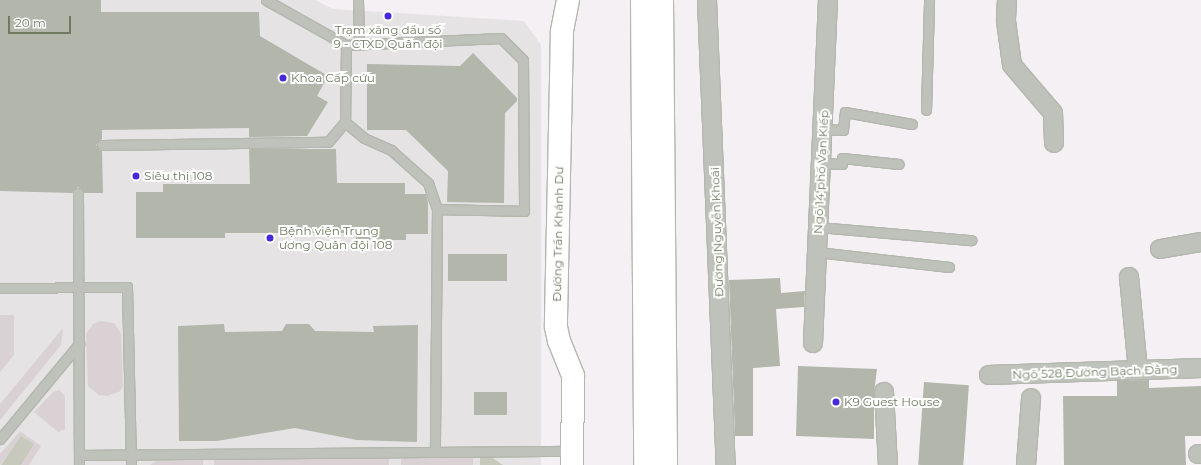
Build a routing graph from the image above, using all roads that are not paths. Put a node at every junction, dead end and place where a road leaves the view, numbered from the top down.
1 (266, 0) edge
2 (358, 0) edge
3 (568, 0) edge
4 (642, 0) edge
5 (662, 0) edge
6 (707, 0) edge
7 (828, 0) edge
8 (929, 0) edge
9 (1007, 0) edge
10 (359, 44) junction
11 (346, 45) junction
12 (926, 110) dead end
13 (345, 122) junction
14 (912, 124) dead end
15 (823, 129) junction
16 (1054, 143) dead end
17 (102, 145) dead end
18 (821, 163) junction
19 (899, 164) dead end
20 (78, 193) dead end
21 (438, 209) junction
22 (818, 227) junction
23 (971, 240) dead end
24 (1201, 242) edge
25 (1160, 249) dead end
26 (817, 252) junction
27 (949, 267) dead end
28 (1129, 277) dead end
29 (79, 287) junction
30 (0, 288) edge
31 (79, 344) junction
32 (813, 344) dead end
33 (1201, 368) edge
34 (1138, 371) junction
35 (989, 376) dead end
36 (884, 392) dead end
37 (1031, 398) dead end
38 (0, 439) edge
39 (435, 452) junction
40 (79, 455) junction
41 (131, 455) junction
42 (572, 458) edge
43 (79, 465) edge
44 (131, 465) edge
45 (645, 465) edge
46 (666, 465) edge
47 (726, 465) edge
48 (888, 465) edge
49 (1026, 465) edge

1 - 11 lane
2 - 10 lane
3 - 42 main road, Đường Trần Khánh Dư
4 - 45 main road
5 - 46 main road
6 - 47 street, Đường Nguyễn Khoái
7 - 15 street, Ngõ 14 phố Vạn Kiếp
8 - 12 lane
9 - 16 street
10 - 11 lane
10 - 21 lane
11 - 13 lane
13 - 17 lane
13 - 21 lane
14 - 15 lane
15 - 18 street, Ngõ 14 phố Vạn Kiếp
18 - 19 lane
18 - 22 street, Ngõ 14 phố Vạn Kiếp
20 - 29 lane
21 - 39 lane
22 - 23 lane
22 - 26 street, Ngõ 14 phố Vạn Kiếp
24 - 25 street
26 - 27 lane
26 - 32 street, Ngõ 14 phố Vạn Kiếp
28 - 34 street
29 - 30 lane
29 - 31 lane
29 - 41 lane
31 - 38 lane
31 - 40 lane
33 - 34 street, Ngõ 528 Đường Bạch Đằng
34 - 35 street, Ngõ 528 Đường Bạch Đằng
36 - 48 street
37 - 49 street
39 - 41 lane
39 - 42 lane
40 - 41 lane
40 - 43 lane
41 - 44 lane

